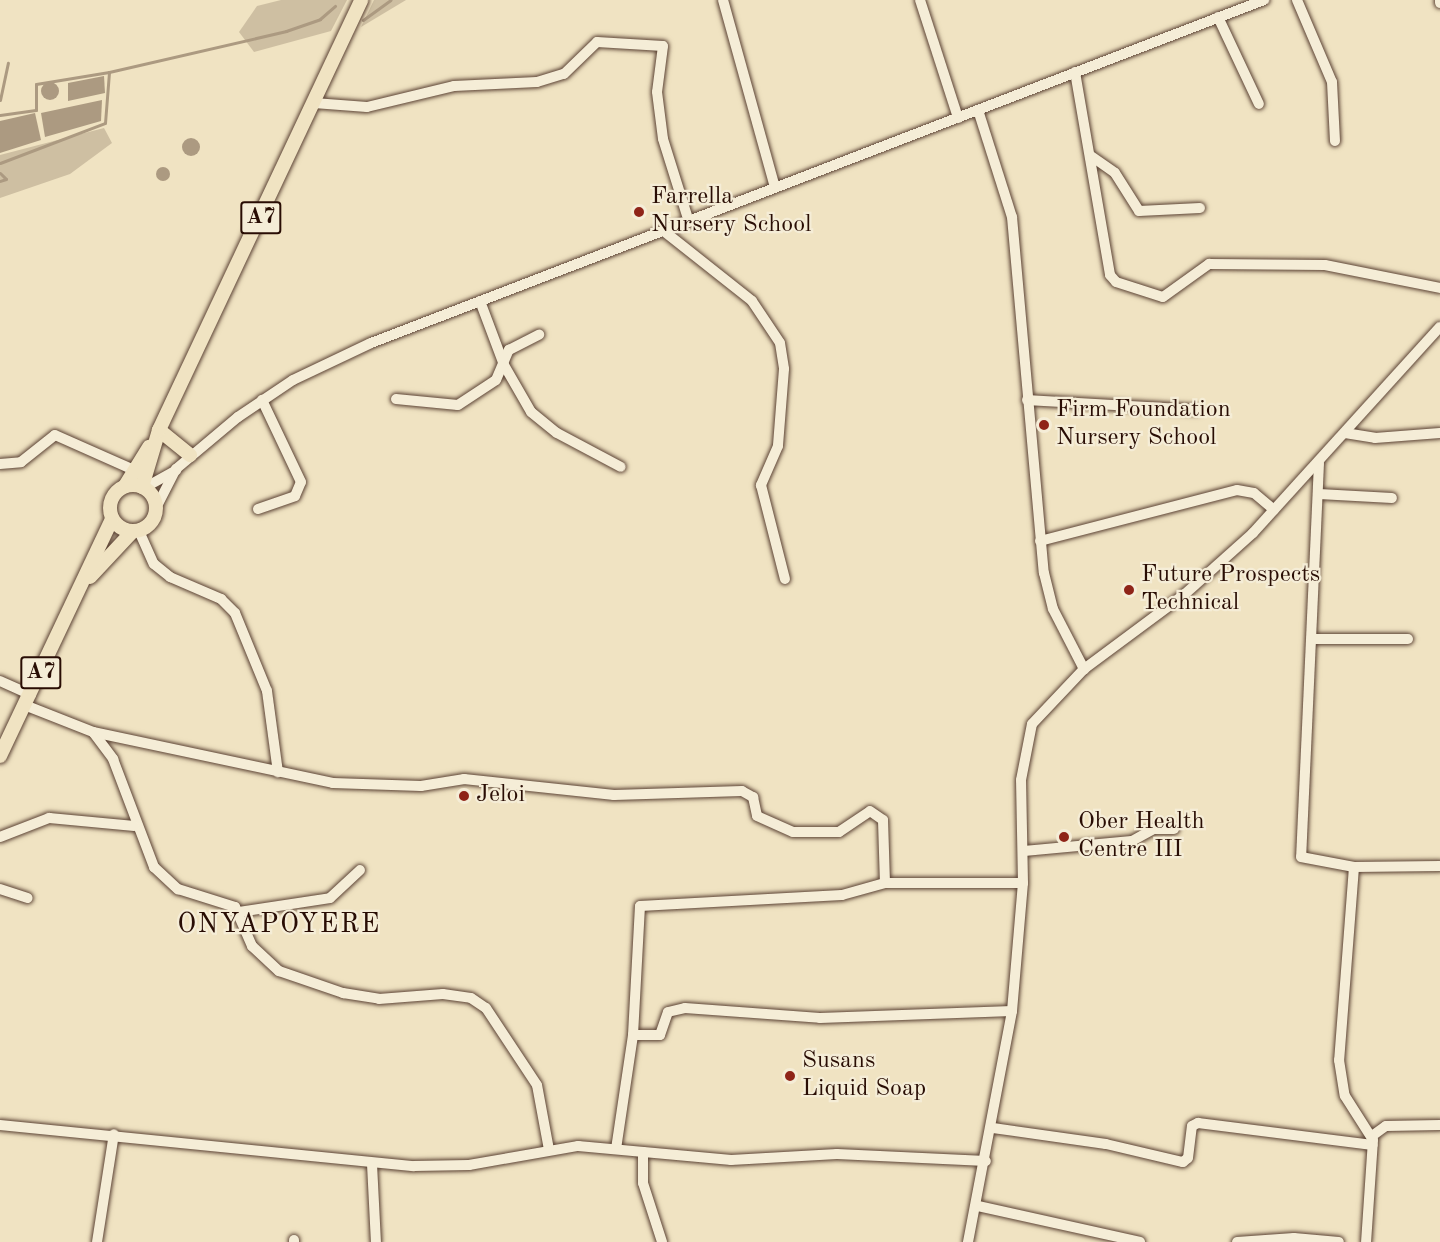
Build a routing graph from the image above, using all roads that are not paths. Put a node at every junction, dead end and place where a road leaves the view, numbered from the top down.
1 (361, 0) edge
2 (723, 0) edge
3 (920, 0) edge
4 (1264, 0) edge
5 (1297, 0) edge
6 (1218, 17) junction
7 (1075, 72) junction
8 (314, 103) junction
9 (1259, 104) dead end
10 (978, 110) junction
11 (957, 118) junction
12 (1335, 141) dead end
13 (1091, 156) junction
14 (775, 187) junction
15 (1200, 208) dead end
16 (689, 222) junction
17 (665, 232) junction
18 (1440, 288) edge
19 (480, 301) junction
20 (1440, 327) edge
21 (540, 335) dead end
22 (504, 365) junction
23 (396, 399) dead end
24 (262, 400) junction
25 (1027, 400) junction
26 (1198, 410) dead end
27 (158, 433) junction
28 (1345, 433) junction
29 (1440, 433) edge
30 (190, 455) junction
31 (1319, 463) junction
32 (0, 464) edge
33 (621, 467) dead end
34 (176, 469) junction
35 (134, 471) junction
36 (125, 486) junction
37 (143, 487) junction
38 (1319, 494) junction
39 (1392, 498) dead end
40 (156, 508) junction
41 (258, 508) dead end
42 (1274, 510) junction
43 (112, 519) junction
44 (135, 532) junction
45 (1040, 541) junction
46 (784, 579) dead end
47 (80, 588) junction
48 (1312, 639) junction
49 (1408, 639) dead end
50 (1084, 669) junction
51 (0, 681) edge
52 (29, 701) junction
53 (93, 732) junction
54 (0, 756) edge
55 (278, 772) junction
56 (135, 826) junction
57 (1174, 829) dead end
58 (0, 837) edge
59 (1024, 851) junction
60 (1440, 866) edge
61 (1354, 867) junction
62 (360, 870) dead end
63 (885, 883) junction
64 (1023, 883) junction
65 (0, 889) edge
66 (28, 898) dead end
67 (239, 912) junction
68 (1012, 1011) junction
69 (633, 1035) junction
70 (0, 1125) edge
71 (1440, 1125) edge
72 (993, 1128) junction
73 (114, 1134) junction
74 (1372, 1140) junction
75 (616, 1149) junction
76 (549, 1150) junction
77 (643, 1152) junction
78 (986, 1161) junction
79 (372, 1164) junction
80 (978, 1206) junction
81 (97, 1242) edge
82 (376, 1242) edge
83 (662, 1242) edge
84 (968, 1242) edge
85 (1140, 1242) edge
86 (1237, 1242) edge
87 (1339, 1242) edge
88 (1366, 1242) edge

1 - 8 main road, A7
2 - 14 street
3 - 11 street
4 - 6 street
5 - 12 street
6 - 7 street
6 - 9 street
7 - 10 street
7 - 13 street
8 - 16 street
8 - 27 main road, A7
10 - 11 street
10 - 25 street
11 - 14 street
13 - 15 street
13 - 18 street
14 - 16 street
16 - 17 street
17 - 19 street
17 - 46 street
19 - 22 street
19 - 24 street
20 - 28 street
21 - 22 street
22 - 23 street
22 - 33 street
24 - 30 street
24 - 41 street
25 - 26 street
25 - 45 street
27 - 30 main road
27 - 35 main road, A7
27 - 37 main road, A7
28 - 29 street
28 - 31 street
30 - 34 street
31 - 38 street
31 - 42 street
32 - 35 street
34 - 37 street
34 - 40 street
35 - 36 main road, A7
36 - 37 main road
36 - 43 main road, A7
37 - 40 main road
38 - 39 street
38 - 48 street
40 - 44 main road, A7
42 - 45 street
42 - 50 street
43 - 44 main road
43 - 47 main road, A7
44 - 47 main road, A7
44 - 55 street
45 - 50 street
47 - 52 main road, A7
48 - 49 street
48 - 61 street
50 - 59 street
51 - 52 street
52 - 53 street
52 - 54 main road, A7
53 - 55 street
53 - 56 street
55 - 63 street
56 - 58 street
56 - 67 street
57 - 59 street
59 - 64 street
60 - 61 street
61 - 74 street
62 - 67 street
63 - 64 street
63 - 69 street
64 - 68 street
65 - 66 street
67 - 76 street
68 - 69 street
68 - 72 street
69 - 75 street
70 - 73 street
71 - 74 street
72 - 74 street
72 - 78 street
73 - 79 street
73 - 81 street
74 - 88 street
75 - 76 street
75 - 77 street
76 - 79 street
77 - 78 street
77 - 83 street
78 - 80 street
79 - 82 street
80 - 84 street
80 - 85 street
86 - 87 street

